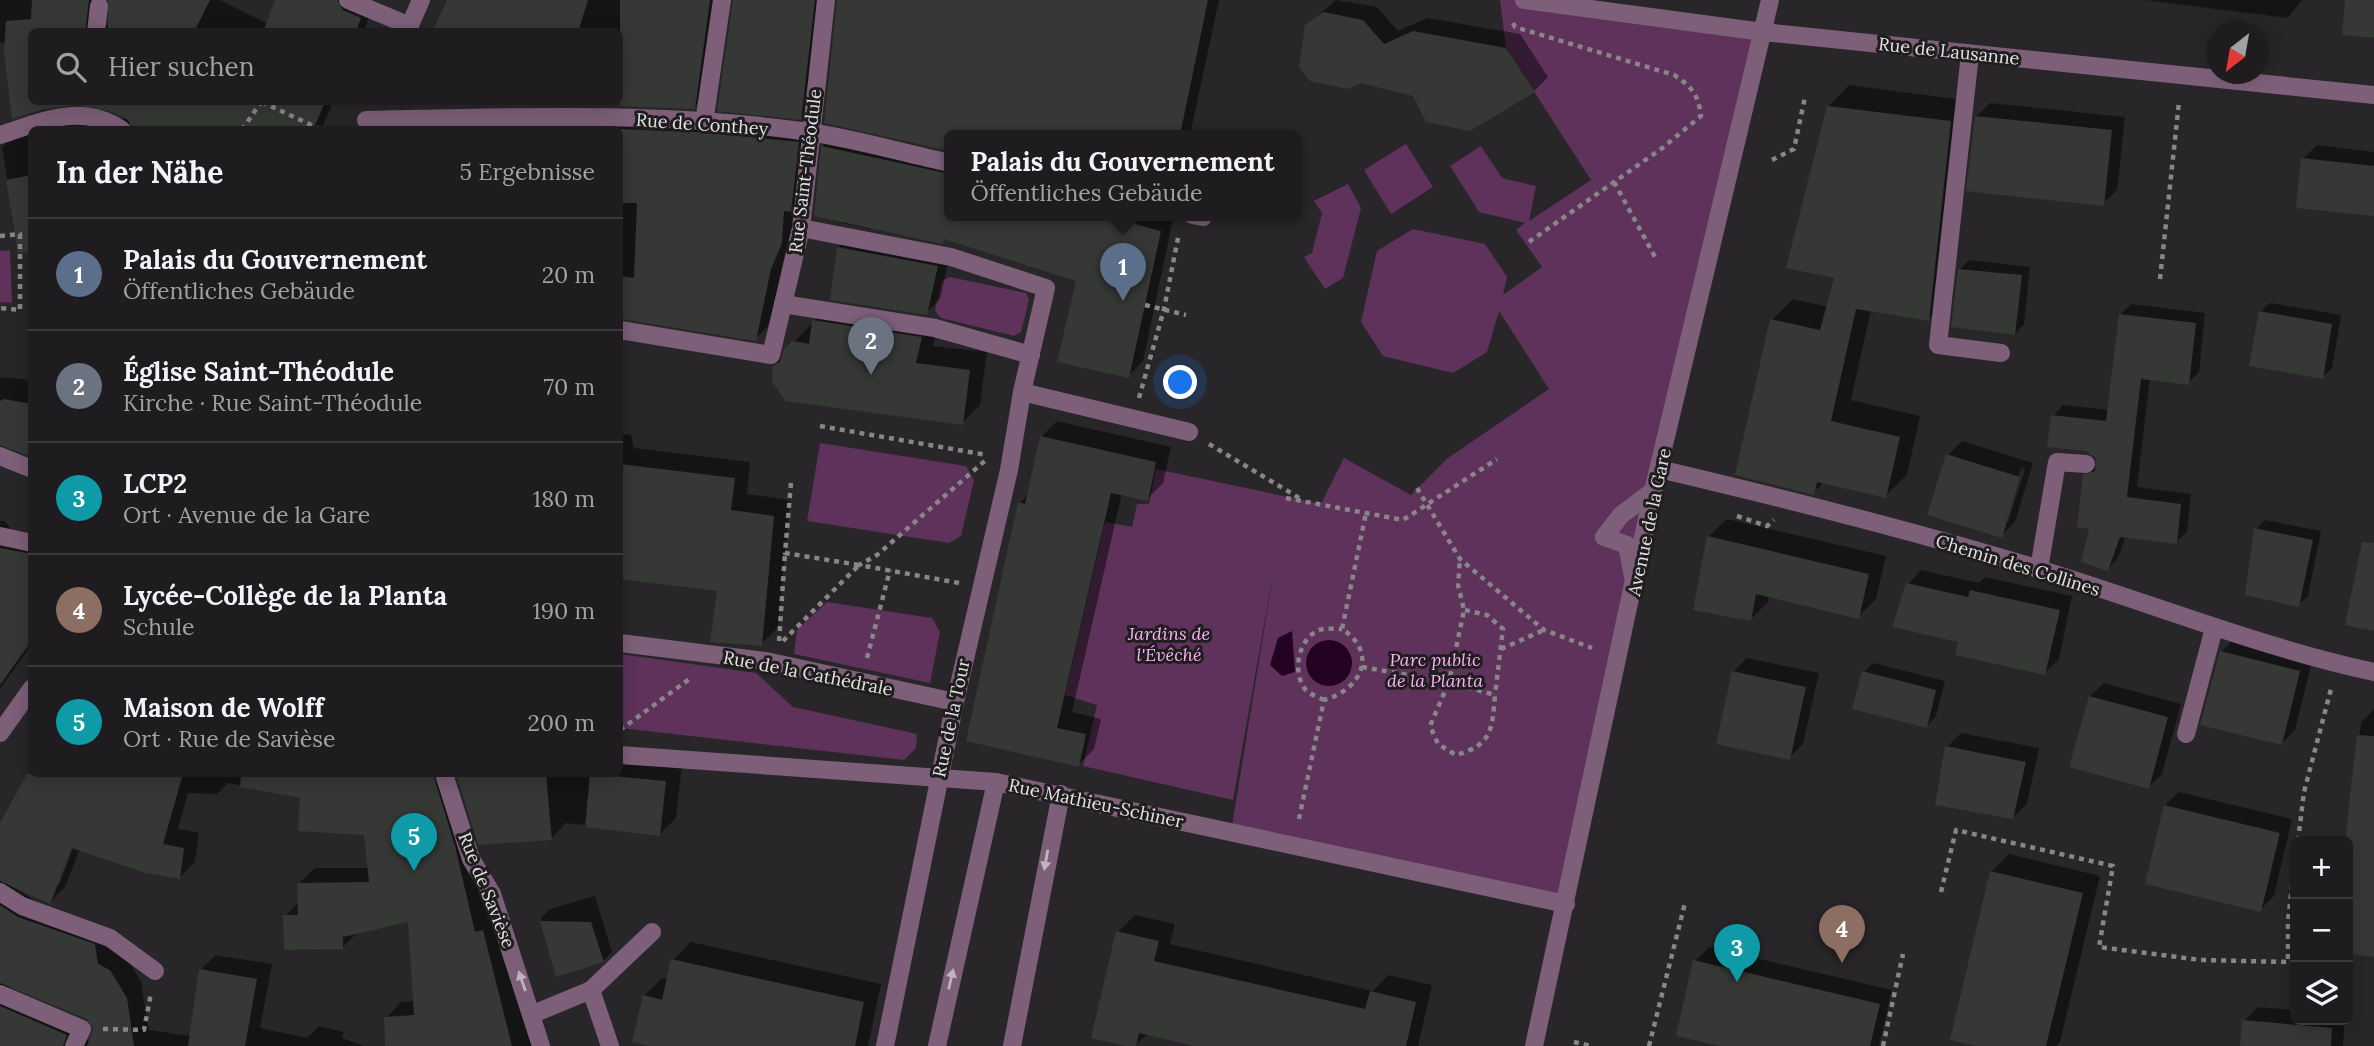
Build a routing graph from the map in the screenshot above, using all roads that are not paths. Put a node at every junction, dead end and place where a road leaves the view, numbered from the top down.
1 (348, 0) edge
2 (421, 0) edge
3 (722, 0) edge
4 (826, 0) edge
5 (1524, 0) edge
6 (1770, 0) edge
7 (99, 6) dead end
8 (96, 28) edge
9 (406, 28) edge
10 (408, 28) edge
11 (1763, 32) junction
12 (1970, 54) junction
13 (2374, 95) edge
14 (374, 105) edge
15 (103, 110) edge
16 (704, 122) junction
17 (364, 125) edge
18 (28, 126) edge
19 (28, 126) edge
20 (118, 126) edge
21 (809, 132) junction
22 (0, 135) edge
23 (944, 162) edge
24 (801, 228) junction
25 (783, 304) junction
26 (623, 331) edge
27 (2001, 353) dead end
28 (1031, 355) junction
29 (1022, 392) junction
30 (1189, 432) road end
31 (0, 456) edge
32 (2085, 464) dead end
33 (28, 467) edge
34 (1659, 469) junction
35 (1653, 491) junction
36 (0, 536) edge
37 (28, 542) edge
38 (2039, 569) junction
39 (1635, 587) junction
40 (2214, 628) junction
41 (623, 643) edge
42 (2374, 672) edge
43 (954, 702) junction
44 (23, 714) edge
45 (0, 733) edge
46 (2186, 734) dead end
47 (623, 755) edge
48 (445, 777) edge
49 (939, 778) junction
50 (996, 782) junction
51 (1061, 794) junction
52 (0, 892) edge
53 (1566, 904) junction
54 (652, 932) dead end
55 (155, 971) road end
56 (591, 990) junction
57 (0, 994) edge
58 (533, 1014) junction
59 (74, 1046) edge
60 (541, 1046) edge
61 (610, 1046) edge
62 (885, 1046) edge
63 (937, 1046) edge
64 (1012, 1046) edge
65 (1534, 1046) edge

1 - 9 street
2 - 10 street
3 - 16 street
4 - 21 street, Rue Saint-Théodule
5 - 11 street, Rue de Lausanne
6 - 11 street, Avenue de la Gare
7 - 8 street
11 - 12 street, Rue de Lausanne
11 - 34 street, Avenue de la Gare
12 - 13 street, Rue de Lausanne
12 - 27 street
14 - 17 street
15 - 18 street
15 - 20 street
16 - 17 street, Rue de Conthey
16 - 21 street, Rue de Conthey
19 - 22 street
21 - 23 street, Rue de Conthey
21 - 24 street, Rue Saint-Théodule
24 - 25 street, Rue Saint-Théodule
24 - 28 street, Rue de la Tour
25 - 26 street, Rue Saint-Théodule
25 - 28 street
28 - 29 street, Rue de la Tour
29 - 30 street
29 - 43 street, Rue de la Tour
31 - 33 street
32 - 38 street
34 - 35 street, Avenue de la Gare
34 - 38 street, Chemin des Collines
35 - 39 street, Avenue de la Gare
35 - 39 street
36 - 37 street
38 - 40 street, Chemin des Collines
39 - 53 street, Avenue de la Gare
40 - 42 street, Chemin des Collines
40 - 46 street
41 - 43 street, Rue de la Cathédrale
43 - 49 street, Rue de la Tour
44 - 45 street
47 - 49 street, Rue Mathieu-Schiner
58 -> 48 street, Rue de Savièse
49 - 50 street, Rue Mathieu-Schiner
49 - 62 street, Rue de la Tour
50 - 51 street, Rue Mathieu-Schiner
63 -> 50 street
51 - 53 street, Rue Mathieu-Schiner
51 -> 64 street
52 - 55 street
53 - 65 street, Avenue de la Gare
54 - 56 street
56 - 58 street
56 - 61 street
57 - 59 street
58 - 60 street, Rue de Savièse

